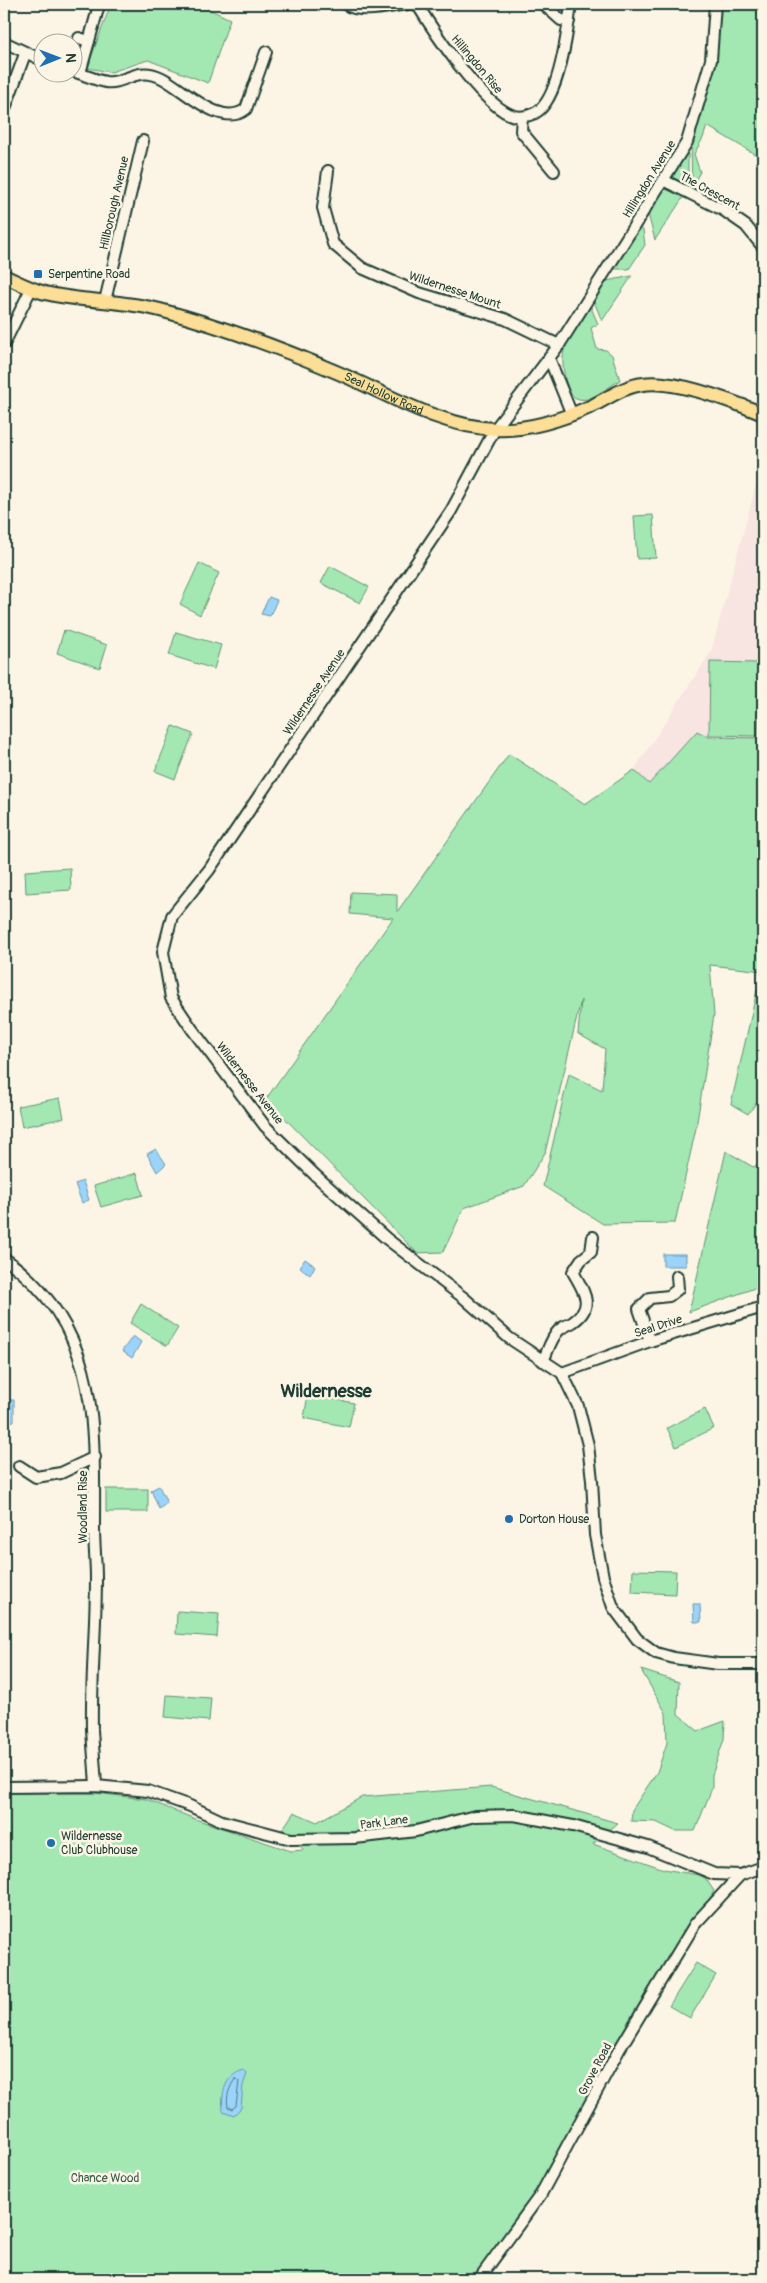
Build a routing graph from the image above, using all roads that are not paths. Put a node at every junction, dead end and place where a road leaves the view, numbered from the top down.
1 (409, 4) edge
2 (418, 4) edge
3 (543, 4) edge
4 (571, 4) edge
5 (715, 4) edge
6 (346, 8) edge
7 (98, 9) dead end
8 (569, 21) junction
9 (4, 42) edge
10 (82, 48) edge
11 (266, 52) dead end
12 (26, 54) junction
13 (32, 56) edge
14 (262, 65) junction
15 (273, 69) dead end
16 (82, 74) edge
17 (4, 111) edge
18 (522, 117) junction
19 (143, 141) dead end
20 (554, 170) dead end
21 (328, 171) dead end
22 (665, 181) junction
23 (763, 247) edge
24 (4, 276) edge
25 (31, 288) junction
26 (105, 301) junction
27 (5, 340) edge
28 (559, 345) junction
29 (549, 358) junction
30 (763, 414) edge
31 (572, 415) junction
32 (495, 429) junction
33 (593, 1238) dead end
34 (4, 1258) edge
35 (678, 1276) dead end
36 (763, 1307) edge
37 (650, 1341) junction
38 (544, 1361) junction
39 (562, 1373) junction
40 (95, 1457) junction
41 (19, 1466) dead end
42 (763, 1664) edge
43 (96, 1786) junction
44 (4, 1787) edge
45 (763, 1867) edge
46 (714, 1874) junction
47 (740, 1875) junction
48 (719, 1896) junction
49 (479, 2279) edge

1 - 6 street
2 - 18 street, Hillingdon Rise
3 - 8 street
4 - 8 street
5 - 22 street, Hillingdon Avenue
7 - 10 street
8 - 18 street
9 - 12 street
11 - 14 street
12 - 13 street
12 - 17 street
14 - 15 street
14 - 16 street
18 - 20 street
19 - 26 street, Hillborough Avenue
21 - 28 street, Wildernesse Mount
22 - 23 street, The Crescent
22 - 28 street, Hillingdon Avenue
24 - 25 main road, Seal Hollow Road
25 - 26 main road, Seal Hollow Road
25 - 27 street
26 - 32 main road, Seal Hollow Road
28 - 29 street, Hillingdon Avenue
29 - 31 street
29 - 32 street, Wildernesse Avenue
30 - 31 main road, Seal Hollow Road
31 - 32 main road, Seal Hollow Road
32 - 38 street, Wildernesse Avenue
33 - 38 street
34 - 40 street, Woodland Rise
35 - 37 street
36 - 37 street, Seal Drive
37 - 39 street, Seal Drive
38 - 39 street, Wildernesse Avenue
39 - 42 street
40 - 41 street
40 - 43 street, Woodland Rise
43 - 44 street, Park Lane
43 - 46 street, Park Lane
45 - 47 street, Park Lane
46 - 47 street, Park Lane
46 - 48 street
47 - 48 street, Grove Road
48 - 49 street, Grove Road

